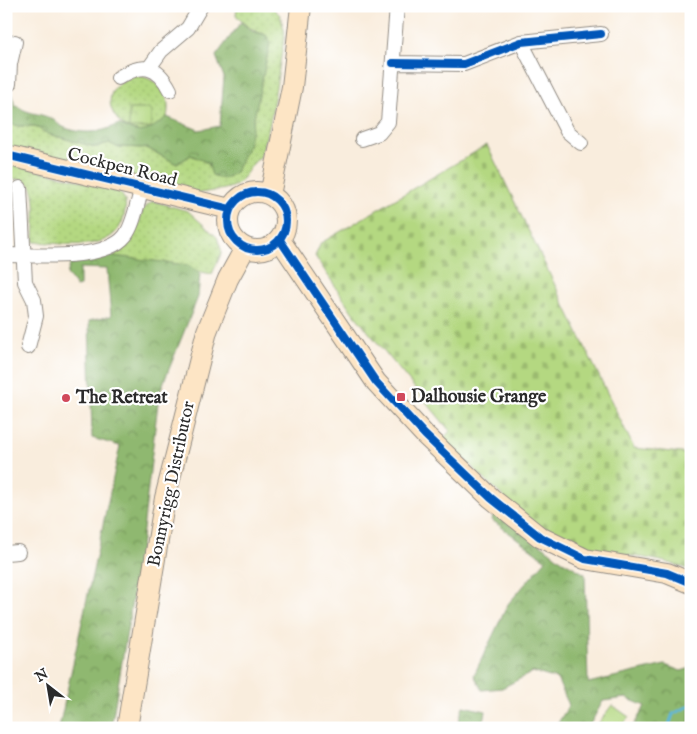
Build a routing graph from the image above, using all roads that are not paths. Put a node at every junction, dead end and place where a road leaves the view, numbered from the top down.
1 (201, 6) edge
2 (301, 6) edge
3 (397, 6) edge
4 (601, 34) dead end
5 (15, 42) dead end
6 (521, 42) junction
7 (393, 63) junction
8 (8, 64) edge
9 (149, 68) junction
10 (118, 78) dead end
11 (9, 84) dead end
12 (170, 90) dead end
13 (362, 139) dead end
14 (581, 143) dead end
15 (6, 155) edge
16 (20, 188) dead end
17 (142, 188) junction
18 (270, 194) junction
19 (230, 210) junction
20 (280, 240) junction
21 (245, 248) junction
22 (6, 255) edge
23 (24, 255) junction
24 (28, 347) dead end
25 (691, 583) edge
26 (127, 728) edge

1 - 9 street
2 - 18 main road
3 - 7 street
4 - 6 street
5 - 8 street
6 - 7 street
6 - 14 street
7 - 13 street
8 - 11 street
9 - 10 street
9 - 12 street
15 - 17 main road, Cockpen Road
16 - 23 street
17 - 19 main road, Cockpen Road
17 - 23 street, Cockpen Road
18 - 19 main road
18 - 20 main road
19 - 21 main road
20 - 21 main road
20 - 25 main road
21 - 26 main road, Bonnyrigg Distributor
22 - 23 street, Cockpen Road
23 - 24 street

